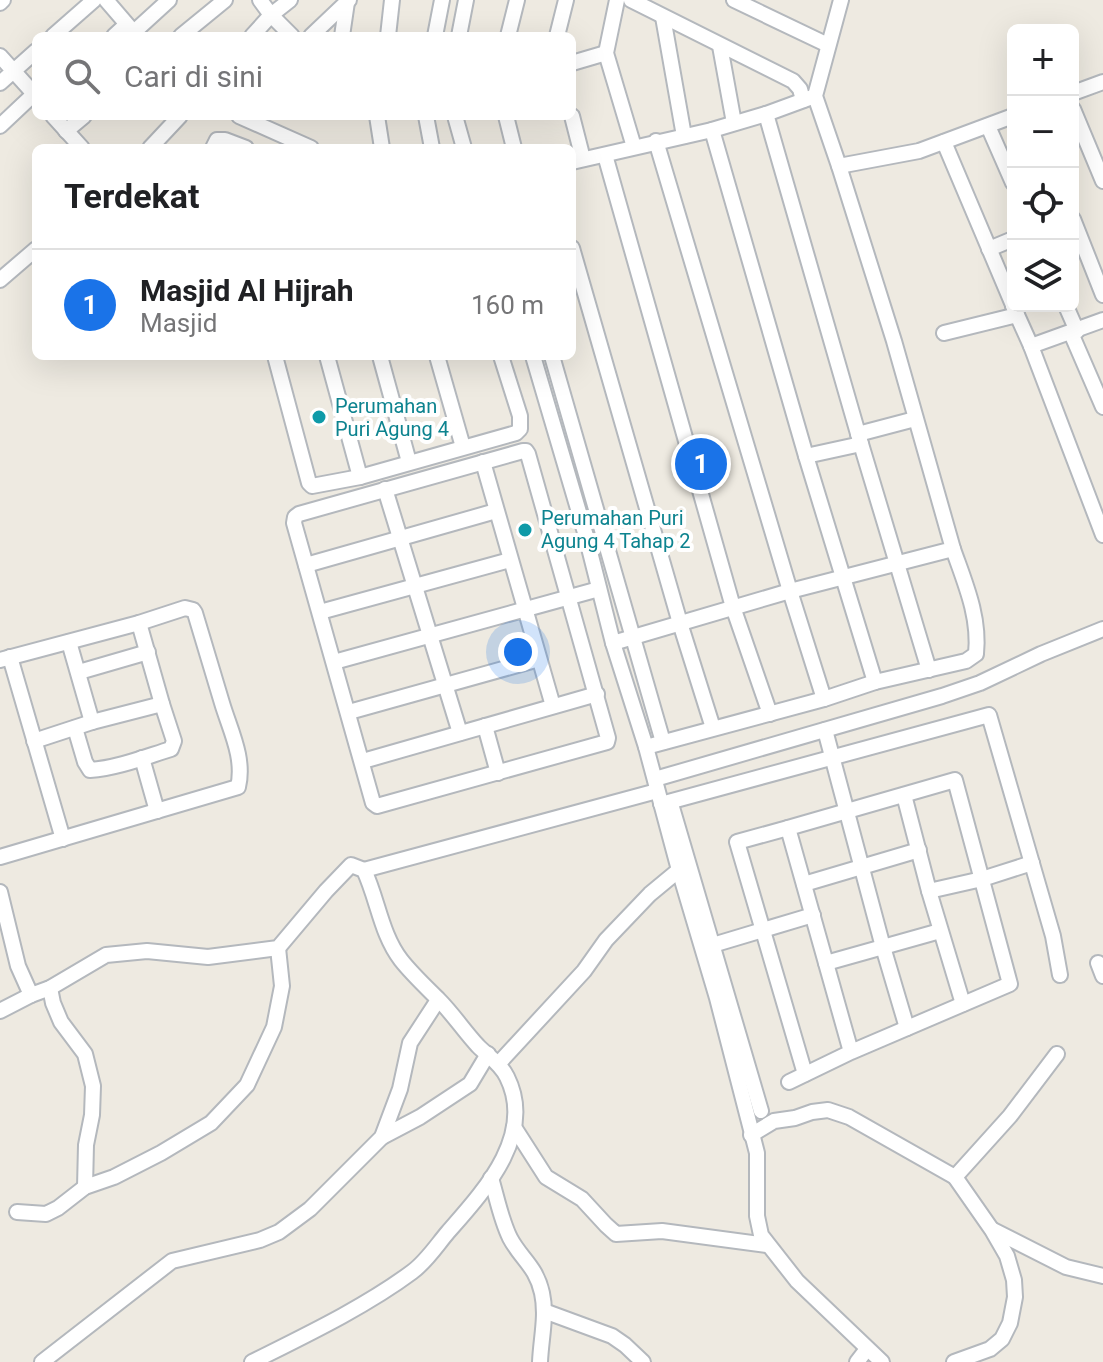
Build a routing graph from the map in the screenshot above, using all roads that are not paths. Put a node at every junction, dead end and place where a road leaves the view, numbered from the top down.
1 (94, 0) edge
2 (169, 0) edge
3 (225, 0) edge
4 (260, 0) edge
5 (290, 0) edge
6 (392, 0) edge
7 (442, 0) edge
8 (466, 0) edge
9 (517, 0) edge
10 (566, 0) edge
11 (617, 0) edge
12 (631, 0) edge
13 (734, 0) edge
14 (841, 0) edge
15 (348, 1) edge
16 (111, 2) edge
17 (271, 15) junction
18 (663, 17) junction
19 (132, 31) edge
20 (58, 32) edge
21 (186, 32) edge
22 (256, 32) edge
23 (288, 32) edge
24 (315, 32) edge
25 (343, 32) edge
26 (388, 32) edge
27 (436, 32) edge
28 (460, 32) edge
29 (509, 32) edge
30 (558, 32) edge
31 (828, 45) junction
32 (720, 46) junction
33 (606, 53) junction
34 (32, 55) edge
35 (0, 56) edge
36 (576, 62) edge
37 (14, 71) junction
38 (1103, 82) edge
39 (0, 83) edge
40 (1079, 91) edge
41 (32, 92) edge
42 (32, 98) edge
43 (809, 98) junction
44 (766, 114) junction
45 (1007, 118) edge
46 (56, 120) edge
47 (79, 120) edge
48 (176, 120) edge
49 (248, 120) edge
50 (377, 120) edge
51 (427, 120) edge
52 (456, 120) edge
53 (507, 120) edge
54 (572, 120) edge
55 (734, 123) junction
56 (1079, 123) edge
57 (0, 126) edge
58 (988, 126) junction
59 (712, 130) junction
60 (66, 131) junction
61 (684, 136) junction
62 (656, 141) junction
63 (78, 144) edge
64 (154, 144) edge
65 (215, 144) edge
66 (236, 144) edge
67 (302, 144) edge
68 (381, 144) edge
69 (431, 144) edge
70 (463, 144) edge
71 (513, 144) edge
72 (575, 144) edge
73 (939, 144) junction
74 (634, 147) junction
75 (605, 155) junction
76 (577, 160) edge
77 (839, 166) junction
78 (1007, 169) edge
79 (1103, 181) edge
80 (1079, 234) edge
81 (1011, 240) edge
82 (989, 249) junction
83 (32, 252) edge
84 (576, 262) edge
85 (0, 280) edge
86 (1007, 292) edge
87 (1103, 295) edge
88 (1007, 311) edge
89 (1015, 312) edge
90 (1068, 312) edge
91 (1103, 320) edge
92 (1074, 332) junction
93 (944, 333) dead end
94 (1031, 346) junction
95 (281, 360) edge
96 (328, 360) edge
97 (381, 360) edge
98 (438, 360) edge
99 (502, 360) edge
100 (534, 360) edge
101 (553, 360) edge
102 (1103, 407) edge
103 (915, 419) junction
104 (860, 439) junction
105 (463, 447) junction
106 (806, 456) junction
107 (409, 462) junction
108 (483, 462) junction
109 (360, 477) junction
110 (385, 489) junction
111 (496, 511) junction
112 (1103, 535) edge
113 (400, 538) junction
114 (953, 549) junction
115 (510, 560) junction
116 (898, 564) junction
117 (306, 565) junction
118 (842, 578) junction
119 (414, 587) junction
120 (596, 590) junction
121 (790, 591) junction
122 (571, 597) junction
123 (733, 607) junction
124 (525, 611) junction
125 (320, 612) junction
126 (139, 623) junction
127 (680, 623) junction
128 (1103, 629) edge
129 (430, 637) junction
130 (632, 638) junction
131 (69, 642) junction
132 (613, 643) junction
133 (148, 652) junction
134 (5, 658) edge
135 (539, 659) junction
136 (334, 662) junction
137 (929, 670) junction
138 (79, 672) junction
139 (875, 682) junction
140 (446, 685) junction
141 (597, 694) junction
142 (824, 699) junction
143 (162, 704) junction
144 (553, 706) junction
145 (349, 712) junction
146 (770, 714) junction
147 (92, 722) junction
148 (485, 726) junction
149 (75, 728) junction
150 (713, 728) junction
151 (825, 730) junction
152 (460, 733) junction
153 (34, 741) junction
154 (663, 742) junction
155 (646, 747) junction
156 (833, 756) junction
157 (142, 758) junction
158 (363, 761) junction
159 (498, 773) junction
160 (661, 794) junction
161 (904, 795) junction
162 (847, 810) junction
163 (157, 811) junction
164 (788, 828) junction
165 (63, 839) junction
166 (919, 850) junction
167 (0, 857) edge
168 (1032, 863) junction
169 (862, 868) junction
170 (364, 870) junction
171 (679, 870) junction
172 (982, 879) junction
173 (804, 884) junction
174 (929, 891) junction
175 (0, 892) edge
176 (813, 915) junction
177 (762, 931) junction
178 (940, 931) junction
179 (708, 947) junction
180 (883, 947) junction
181 (278, 948) junction
182 (826, 963) junction
183 (1060, 975) dead end
184 (50, 988) junction
185 (31, 995) junction
186 (438, 1000) junction
187 (963, 1004) junction
188 (0, 1011) edge
189 (907, 1028) junction
190 (851, 1052) junction
191 (1057, 1054) dead end
192 (493, 1059) junction
193 (805, 1074) junction
194 (789, 1082) dead end
195 (761, 1111) dead end
196 (514, 1127) junction
197 (751, 1135) junction
198 (382, 1137) junction
199 (955, 1177) junction
200 (491, 1178) junction
201 (85, 1187) junction
202 (17, 1212) dead end
203 (992, 1230) junction
204 (767, 1245) junction
205 (1103, 1276) edge
206 (544, 1311) junction
207 (867, 1349) junction
208 (42, 1362) edge
209 (252, 1362) edge
210 (540, 1362) edge
211 (643, 1362) edge
212 (857, 1362) edge
213 (882, 1362) edge
214 (954, 1362) edge

1 - 20 street
2 - 19 street
3 - 21 street
4 - 17 street
5 - 17 street
6 - 26 street
7 - 27 street
8 - 28 street
9 - 29 street
10 - 30 street
11 - 33 street
12 - 18 street
13 - 31 street
14 - 31 street
15 - 24 street
15 - 25 street
16 - 19 street
17 - 22 street
17 - 23 street
18 - 32 street
18 - 61 street
31 - 43 street
32 - 43 street
32 - 55 street
33 - 36 street
33 - 74 street
34 - 37 street
35 - 37 street
37 - 39 street
37 - 41 street
38 - 40 street
42 - 57 street
43 - 44 street
43 - 77 street
44 - 55 street
44 - 104 street
45 - 58 street
46 - 60 street
47 - 60 street
48 - 64 street
49 - 67 street
50 - 68 street
51 - 69 street
52 - 70 street
53 - 71 street
54 - 72 street
55 - 59 street
56 - 79 street
58 - 73 street
58 - 78 street
59 - 61 street
59 - 106 street
60 - 63 street
61 - 62 street
62 - 74 street
62 - 121 street
65 - 66 street
73 - 77 street
73 - 82 street
74 - 75 street
75 - 76 street
75 - 123 street
77 - 103 street
80 - 87 street
81 - 82 street
82 - 86 street
83 - 85 street
84 - 127 street
88 - 93 street
89 - 94 street
90 - 92 street
91 - 92 street
92 - 94 street
92 - 102 street
94 - 112 street
95 - 109 street
96 - 109 street
97 - 107 street
98 - 105 street
99 - 105 street
100 - 120 street
101 - 130 street
103 - 104 street
103 - 114 street
104 - 106 street
104 - 116 street
105 - 107 street
106 - 118 street
107 - 109 street
108 - 110 street
108 - 111 street
108 - 122 street
110 - 113 street
110 - 117 street
111 - 113 street
111 - 115 street
113 - 117 street
113 - 119 street
114 - 116 street
114 - 137 street
115 - 119 street
115 - 124 street
116 - 118 street
116 - 137 street
117 - 125 street
118 - 121 street
118 - 139 street
119 - 125 street
119 - 129 street
120 - 122 street
120 - 132 street
121 - 123 street
121 - 142 street
122 - 124 street
122 - 141 street
123 - 127 street
123 - 146 street
124 - 129 street
124 - 135 street
125 - 136 street
126 - 131 street
126 - 133 street
126 - 163 street
127 - 130 street
127 - 150 street
128 - 151 street
129 - 136 street
129 - 140 street
130 - 132 street
130 - 154 street
131 - 134 street
131 - 138 street
132 - 155 street
133 - 138 street
133 - 143 street
134 - 153 street
135 - 140 street
135 - 144 street
136 - 145 street
137 - 139 street
138 - 147 street
139 - 142 street
140 - 145 street
140 - 152 street
141 - 144 street
141 - 159 street
142 - 146 street
143 - 147 street
143 - 157 street
144 - 148 street
145 - 158 street
146 - 150 street
147 - 149 street
148 - 152 street
148 - 159 street
149 - 153 street
149 - 157 street
150 - 154 street
151 - 156 street
151 - 160 street
152 - 158 street
153 - 165 street
154 - 155 street
155 - 160 street
156 - 160 street
156 - 162 street
156 - 168 street
157 - 163 street
158 - 159 street
160 - 170 street
160 - 171 street
160 - 179 street
161 - 162 street
161 - 166 street
161 - 172 street
162 - 164 street
162 - 169 street
163 - 165 street
164 - 173 street
164 - 177 street
165 - 167 street
166 - 169 street
166 - 174 street
168 - 172 street
168 - 183 street
169 - 173 street
169 - 180 street
170 - 181 street
170 - 186 street
171 - 179 street
171 - 192 street
172 - 174 street
172 - 187 street
173 - 176 street
174 - 178 street
175 - 185 street
176 - 177 street
176 - 182 street
177 - 179 street
177 - 193 street
178 - 180 street
178 - 187 street
179 - 195 street
179 - 197 street
180 - 182 street
180 - 189 street
181 - 184 street
181 - 201 street
182 - 190 street
184 - 185 street
184 - 201 street
185 - 188 street
186 - 192 street
186 - 198 street
187 - 189 street
189 - 190 street
190 - 193 street
191 - 199 street
192 - 196 street
192 - 198 street
193 - 194 street
196 - 200 street
196 - 204 street
197 - 199 street
197 - 204 street
198 - 208 street
199 - 203 street
200 - 206 street
200 - 209 street
201 - 202 street
203 - 205 street
203 - 214 street
204 - 207 street
206 - 210 street
206 - 211 street
207 - 212 street
207 - 213 street

